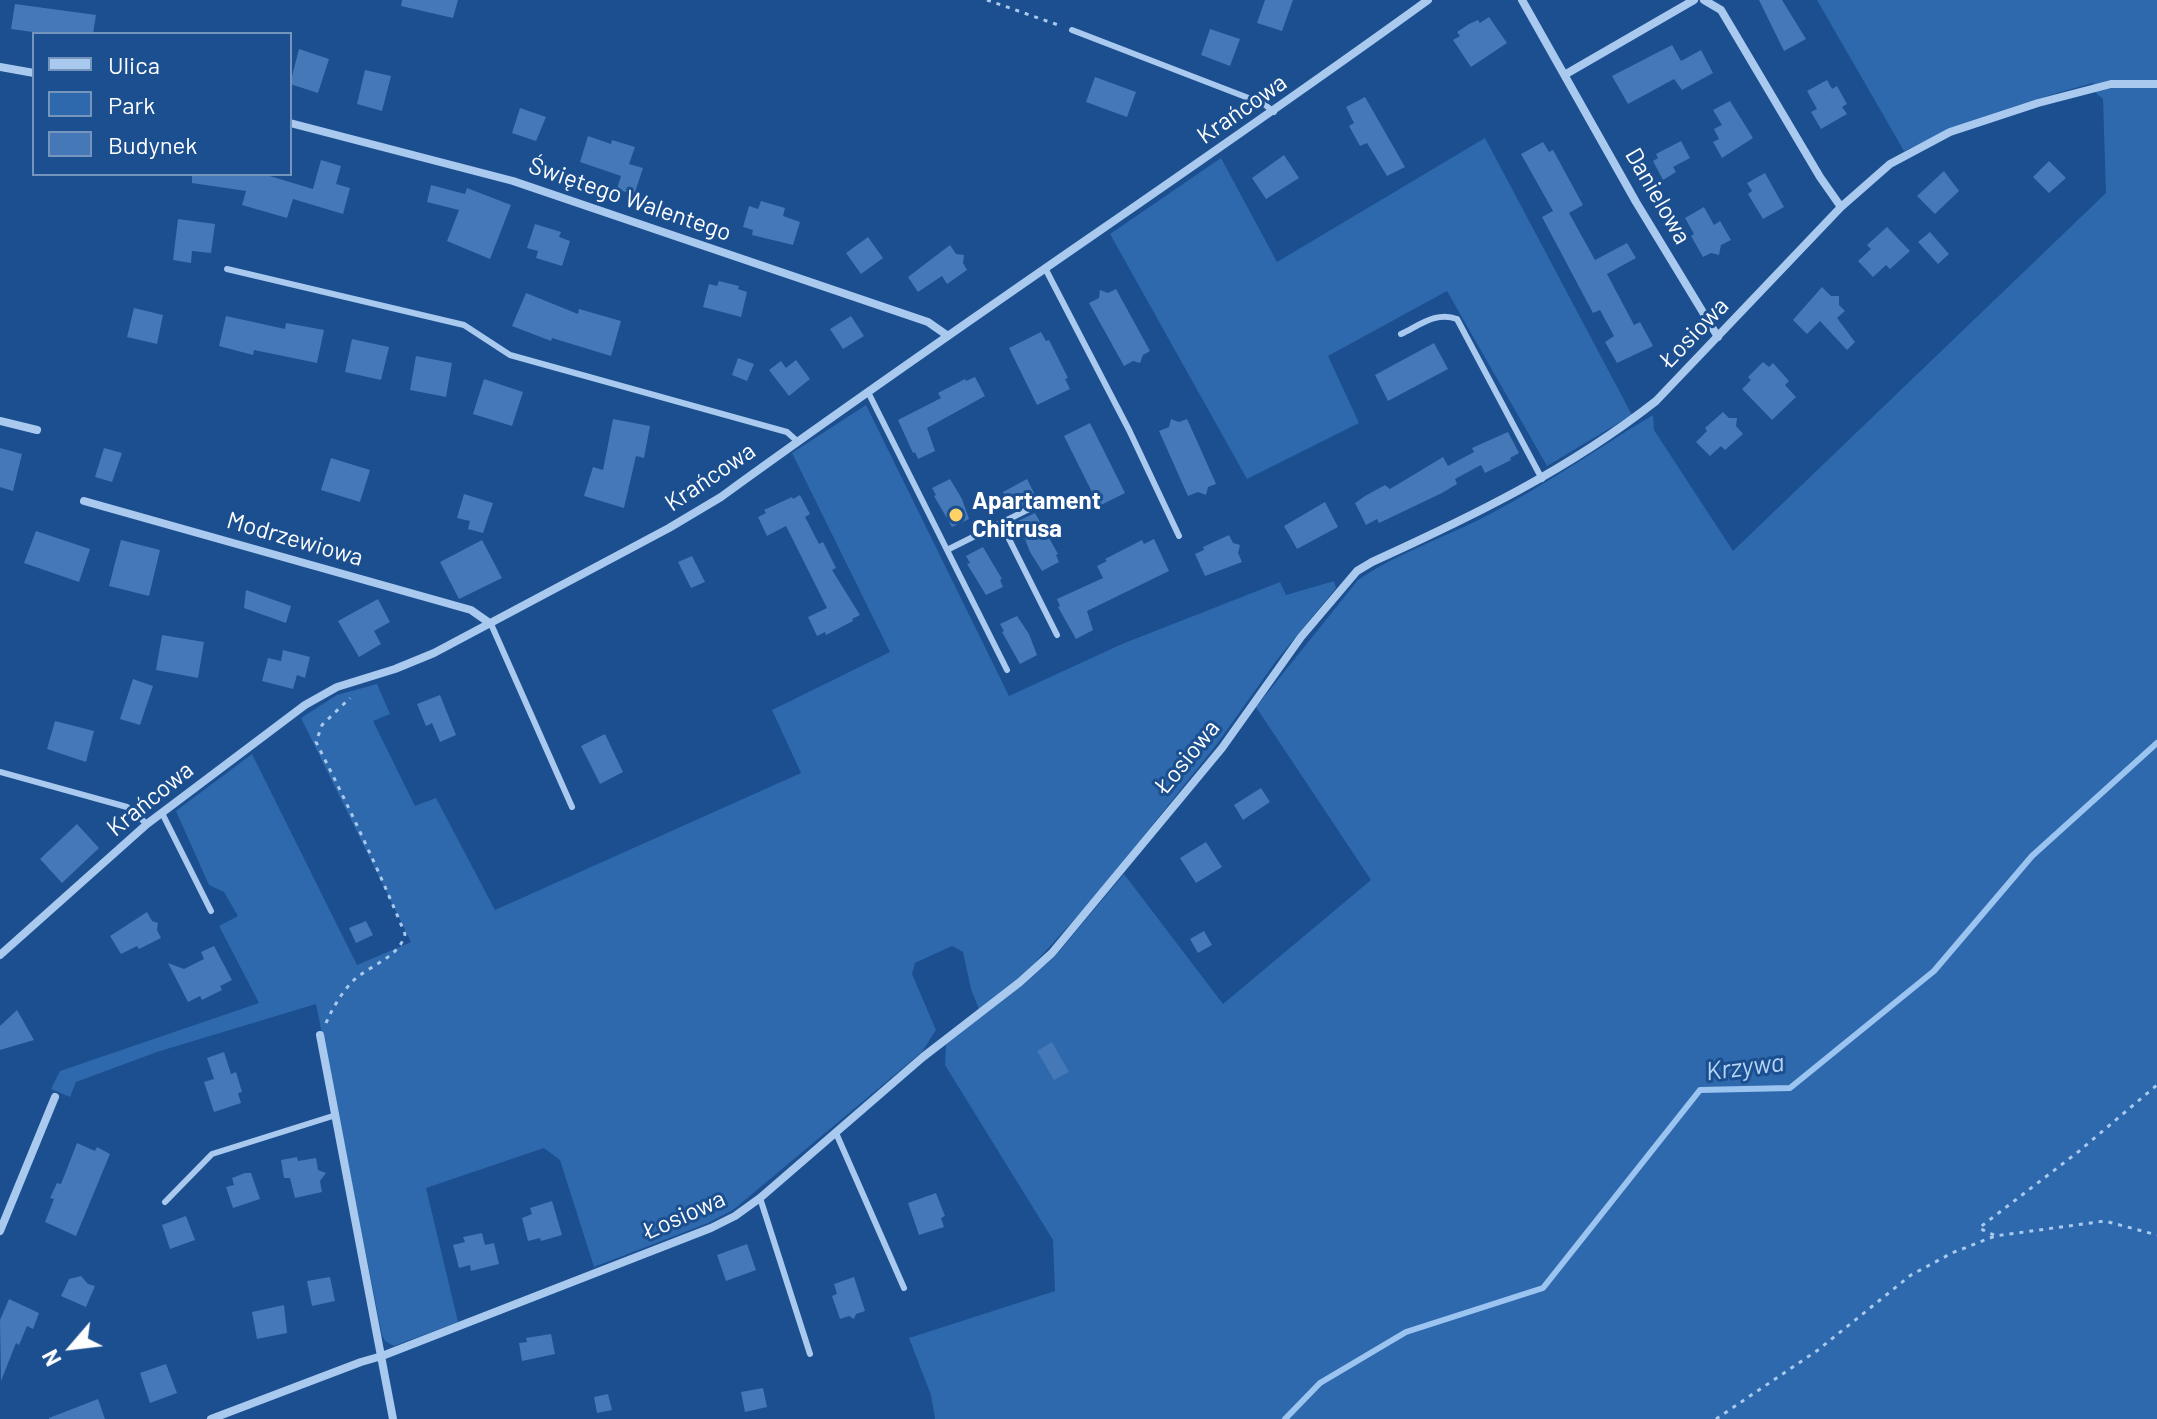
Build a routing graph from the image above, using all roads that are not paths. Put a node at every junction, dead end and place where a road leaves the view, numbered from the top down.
1 (1428, 0) edge
2 (1522, 0) edge
3 (1694, 0) edge
4 (1704, 0) edge
5 (1072, 30) road end
6 (0, 67) edge
7 (32, 73) edge
8 (1566, 74) junction
9 (2156, 84) edge
10 (1274, 112) junction
11 (292, 124) edge
12 (1841, 207) junction
13 (1045, 268) junction
14 (227, 269) dead end
15 (1401, 334) dead end
16 (948, 336) junction
17 (1718, 337) junction
18 (868, 392) junction
19 (0, 421) edge
20 (37, 430) dead end
21 (797, 441) junction
22 (1542, 479) junction
23 (84, 501) dead end
24 (1041, 503) dead end
25 (1001, 523) junction
26 (1179, 536) dead end
27 (947, 550) junction
28 (491, 624) junction
29 (1057, 635) dead end
30 (1007, 670) dead end
31 (0, 772) edge
32 (572, 807) dead end
33 (162, 813) junction
34 (147, 824) junction
35 (211, 911) dead end
36 (0, 955) edge
37 (320, 1035) road end
38 (55, 1097) dead end
39 (336, 1115) junction
40 (836, 1133) junction
41 (760, 1198) junction
42 (165, 1202) dead end
43 (0, 1231) edge
44 (904, 1288) dead end
45 (810, 1354) dead end
46 (382, 1356) junction
47 (211, 1419) edge
48 (393, 1419) edge

1 - 10 street, Krańcowa
2 - 8 street, Danielowa
3 - 8 street
4 - 12 street
5 - 10 lane
6 - 7 street
8 - 17 street, Danielowa
9 - 12 street, Łosiowa
10 - 13 street, Krańcowa
11 - 16 street, Świętego Walentego
12 - 17 street, Łosiowa
13 - 16 street, Krańcowa
13 - 26 lane
14 - 21 lane
15 - 22 lane
16 - 18 street, Krańcowa
17 - 22 street, Łosiowa
18 - 21 street, Krańcowa
18 - 27 lane
19 - 20 street
21 - 28 street, Krańcowa
22 - 40 street, Łosiowa
23 - 28 street, Modrzewiowa
24 - 25 lane
25 - 27 lane
25 - 29 lane
27 - 30 lane
28 - 32 lane
28 - 33 street, Krańcowa
31 - 34 lane
33 - 34 street, Krańcowa
33 - 35 lane
34 - 36 street, Krańcowa
37 - 39 street
38 - 43 street
39 - 42 lane
39 - 46 street
40 - 41 street, Łosiowa
40 - 44 lane
41 - 45 lane
41 - 46 street, Łosiowa
46 - 47 street, Łosiowa
46 - 48 street

